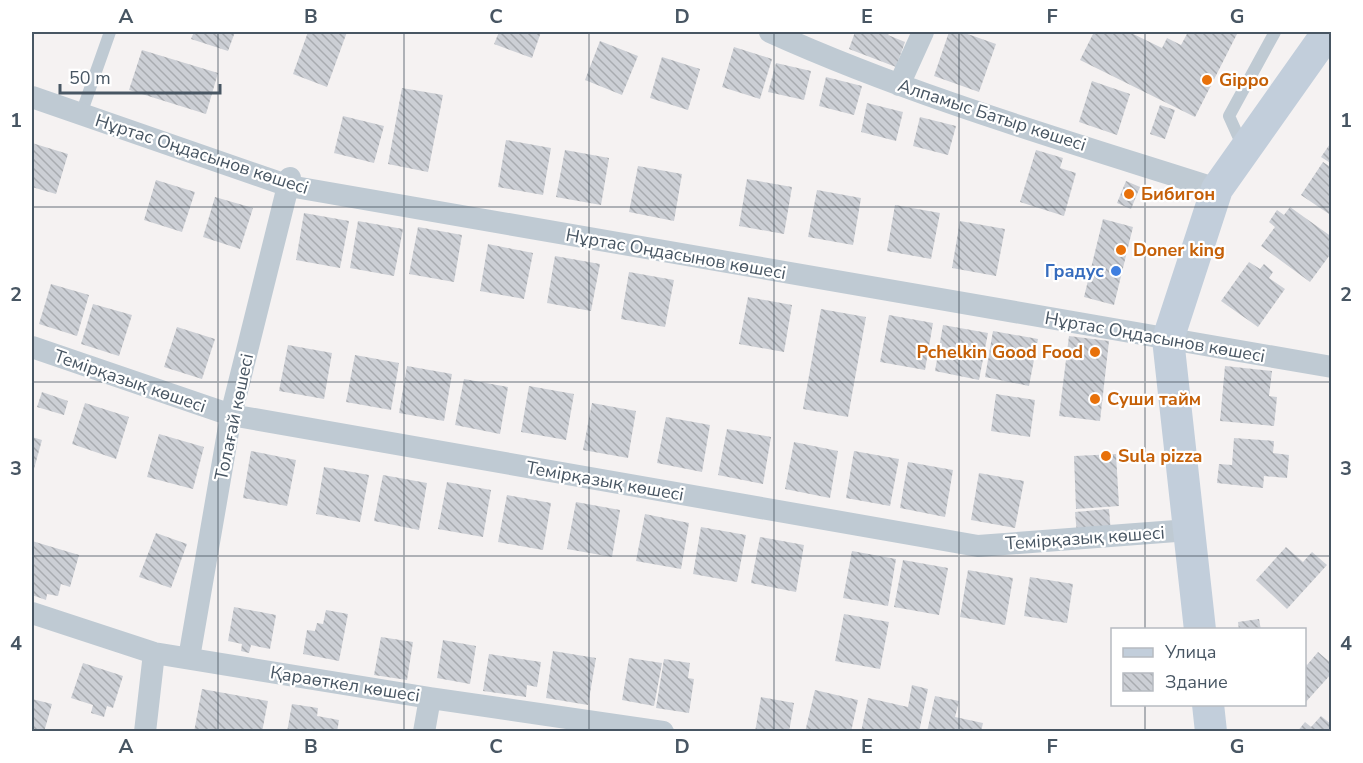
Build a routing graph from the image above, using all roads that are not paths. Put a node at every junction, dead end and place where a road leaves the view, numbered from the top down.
1 (110, 32) edge
2 (770, 32) edge
3 (923, 32) edge
4 (1275, 32) edge
5 (1328, 32) edge
6 (899, 85) junction
7 (32, 97) edge
8 (81, 114) junction
9 (1245, 150) junction
10 (290, 182) junction
11 (1217, 189) junction
12 (1168, 339) junction
13 (32, 347) edge
14 (1332, 368) edge
15 (231, 415) junction
16 (1189, 530) junction
17 (32, 613) edge
18 (1200, 628) edge
19 (154, 653) junction
20 (189, 658) junction
21 (430, 698) junction
22 (1208, 706) edge
23 (145, 732) edge
24 (424, 732) edge
25 (663, 732) edge
26 (1211, 732) edge

1 - 8 lane
2 - 6 street, Алпамыс Батыр көшесі
3 - 6 street
4 - 9 lane
5 - 9 street
6 - 11 street, Алпамыс Батыр көшесі
7 - 8 street, Нұртас Оңдасынов көшесі
8 - 10 street, Нұртас Оңдасынов көшесі
9 - 11 street
10 - 12 street, Нұртас Оңдасынов көшесі
10 - 15 street, Толағай көшесі
11 - 12 street
12 - 14 street, Нұртас Оңдасынов көшесі
12 - 16 street
13 - 15 street, Темірқазық көшесі
15 - 16 street, Темірқазық көшесі
15 - 20 street, Толағай көшесі
16 - 18 street
17 - 19 street, Қараөткел көшесі
19 - 20 street, Қараөткел көшесі
19 - 23 street
20 - 21 street, Қараөткел көшесі
21 - 24 street
21 - 25 street, Қараөткел көшесі
22 - 26 street

